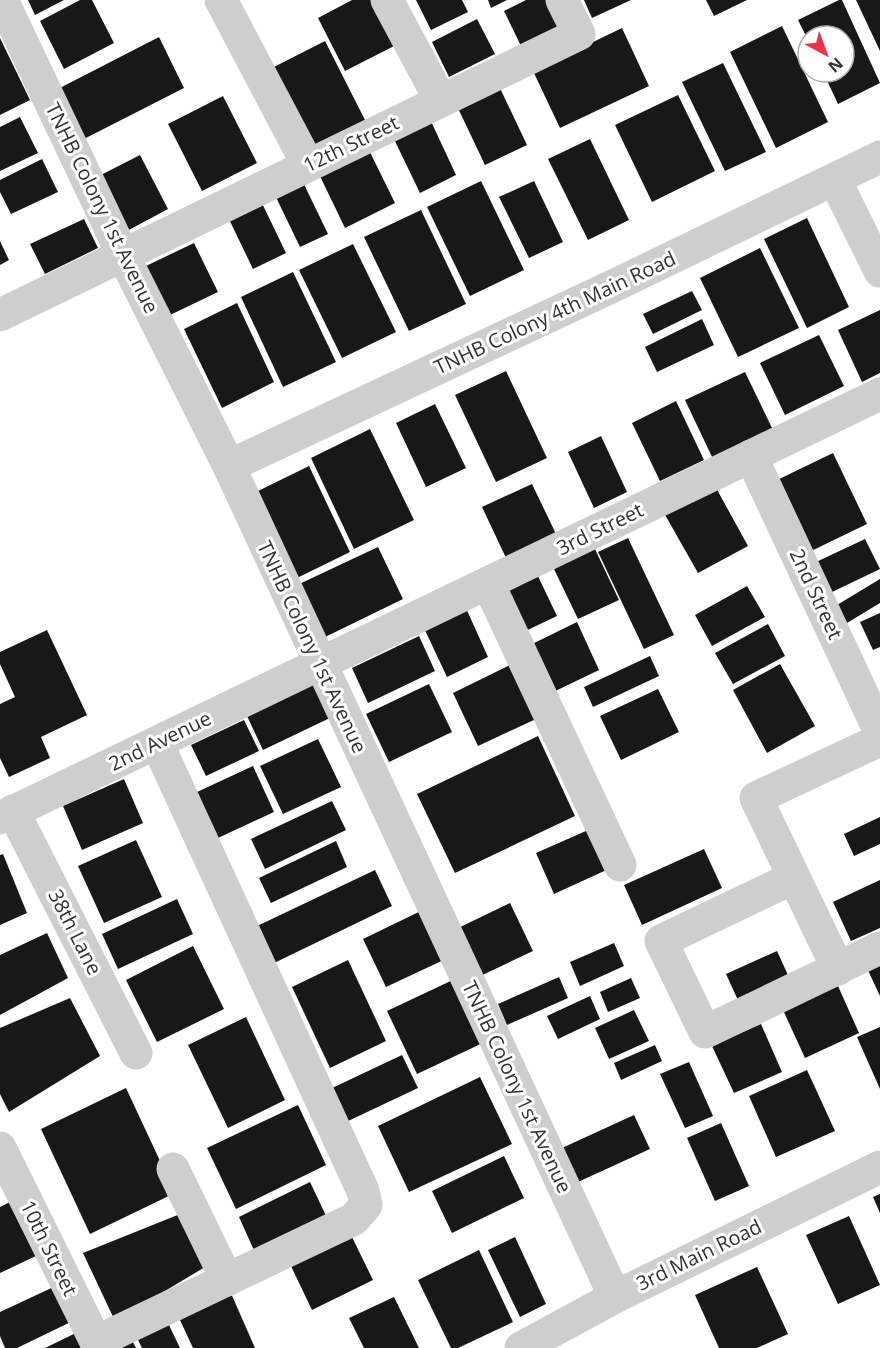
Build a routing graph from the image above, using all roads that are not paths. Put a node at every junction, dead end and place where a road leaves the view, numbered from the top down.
1 (2, 0) edge
2 (221, 0) edge
3 (387, 0) edge
4 (562, 0) edge
5 (441, 101) junction
6 (880, 157) edge
7 (308, 165) junction
8 (835, 180) junction
9 (123, 255) junction
10 (880, 271) edge
11 (0, 315) edge
12 (880, 394) edge
13 (751, 456) junction
14 (229, 466) junction
15 (488, 583) junction
16 (319, 663) junction
17 (880, 732) edge
18 (880, 740) edge
19 (157, 743) junction
20 (7, 814) edge
21 (620, 865) dead end
22 (793, 878) junction
23 (880, 948) edge
24 (838, 969) junction
25 (136, 1053) dead end
26 (0, 1148) edge
27 (880, 1167) edge
28 (173, 1169) dead end
29 (227, 1280) junction
30 (615, 1297) junction
31 (97, 1345) edge
32 (521, 1348) edge

1 - 9 street, TNHB Colony 1st Avenue
2 - 7 street
3 - 5 street
4 - 5 street, 12th Street
5 - 7 street, 12th Street
6 - 8 street, TNHB Colony 4th Main Road
7 - 9 street, 12th Street
8 - 10 street
8 - 14 street, TNHB Colony 4th Main Road
9 - 11 street, 12th Street
9 - 14 street, TNHB Colony 1st Avenue
12 - 13 street, 3rd Street
13 - 15 street, 3rd Street
13 - 17 street, 2nd Street
14 - 16 street, TNHB Colony 1st Avenue
15 - 16 street, 3rd Street
15 - 21 street
16 - 19 street, 2nd Avenue
16 - 30 street, TNHB Colony 1st Avenue
18 - 22 street
19 - 20 street, 2nd Avenue
19 - 29 street
20 - 25 street, 38th Lane
22 - 24 street
22 - 24 street
23 - 24 street
26 - 31 street, 10th Street
27 - 30 street, 3rd Main Road
28 - 29 street
29 - 31 street
30 - 32 street, 3rd Main Road

